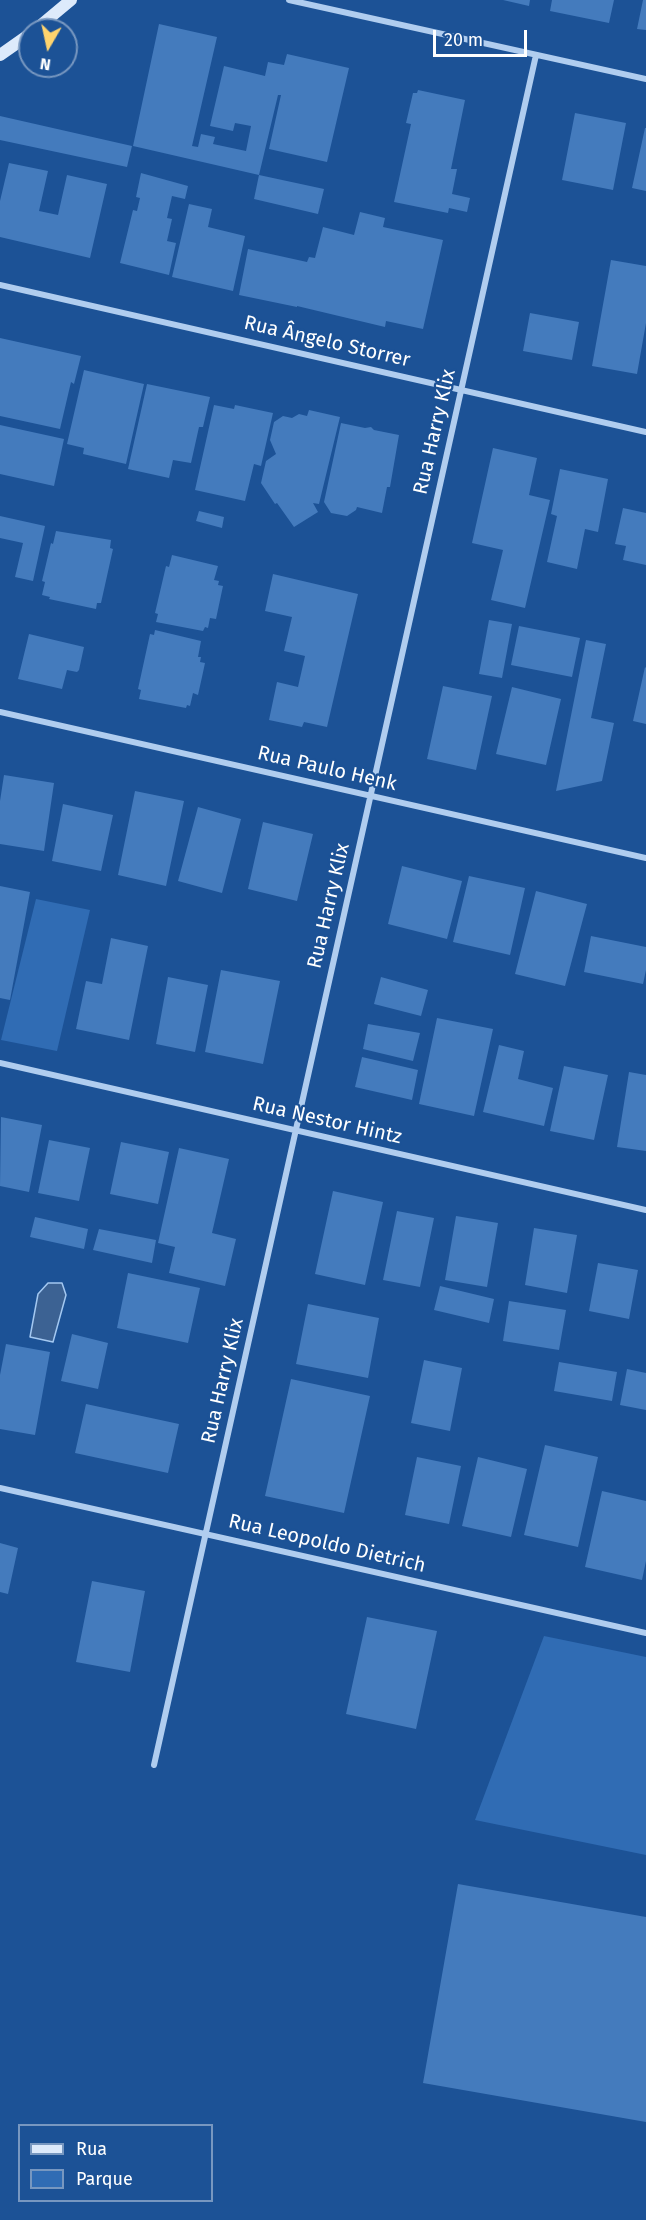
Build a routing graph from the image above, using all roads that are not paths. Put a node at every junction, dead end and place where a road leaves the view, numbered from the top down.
1 (71, 0) edge
2 (290, 0) edge
3 (49, 18) edge
4 (18, 42) edge
5 (0, 55) edge
6 (536, 55) junction
7 (646, 79) edge
8 (0, 285) edge
9 (461, 389) junction
10 (646, 432) edge
11 (0, 712) edge
12 (370, 796) junction
13 (646, 858) edge
14 (0, 1063) edge
15 (296, 1131) junction
16 (646, 1210) edge
17 (0, 1488) edge
18 (206, 1534) junction
19 (646, 1633) edge
20 (154, 1765) dead end

1 - 3 street
2 - 6 street
4 - 5 street
6 - 7 street
6 - 9 street, Rua Harry Klix
8 - 9 street, Rua Ângelo Storrer
9 - 10 street, Rua Ângelo Storrer
9 - 12 street, Rua Harry Klix
11 - 12 street, Rua Paulo Henk
12 - 13 street, Rua Paulo Henk
12 - 15 street, Rua Harry Klix
14 - 15 street, Rua Nestor Hintz
15 - 16 street, Rua Nestor Hintz
15 - 18 street, Rua Harry Klix
17 - 18 street, Rua Leopoldo Dietrich
18 - 19 street, Rua Leopoldo Dietrich
18 - 20 street, Rua Harry Klix

